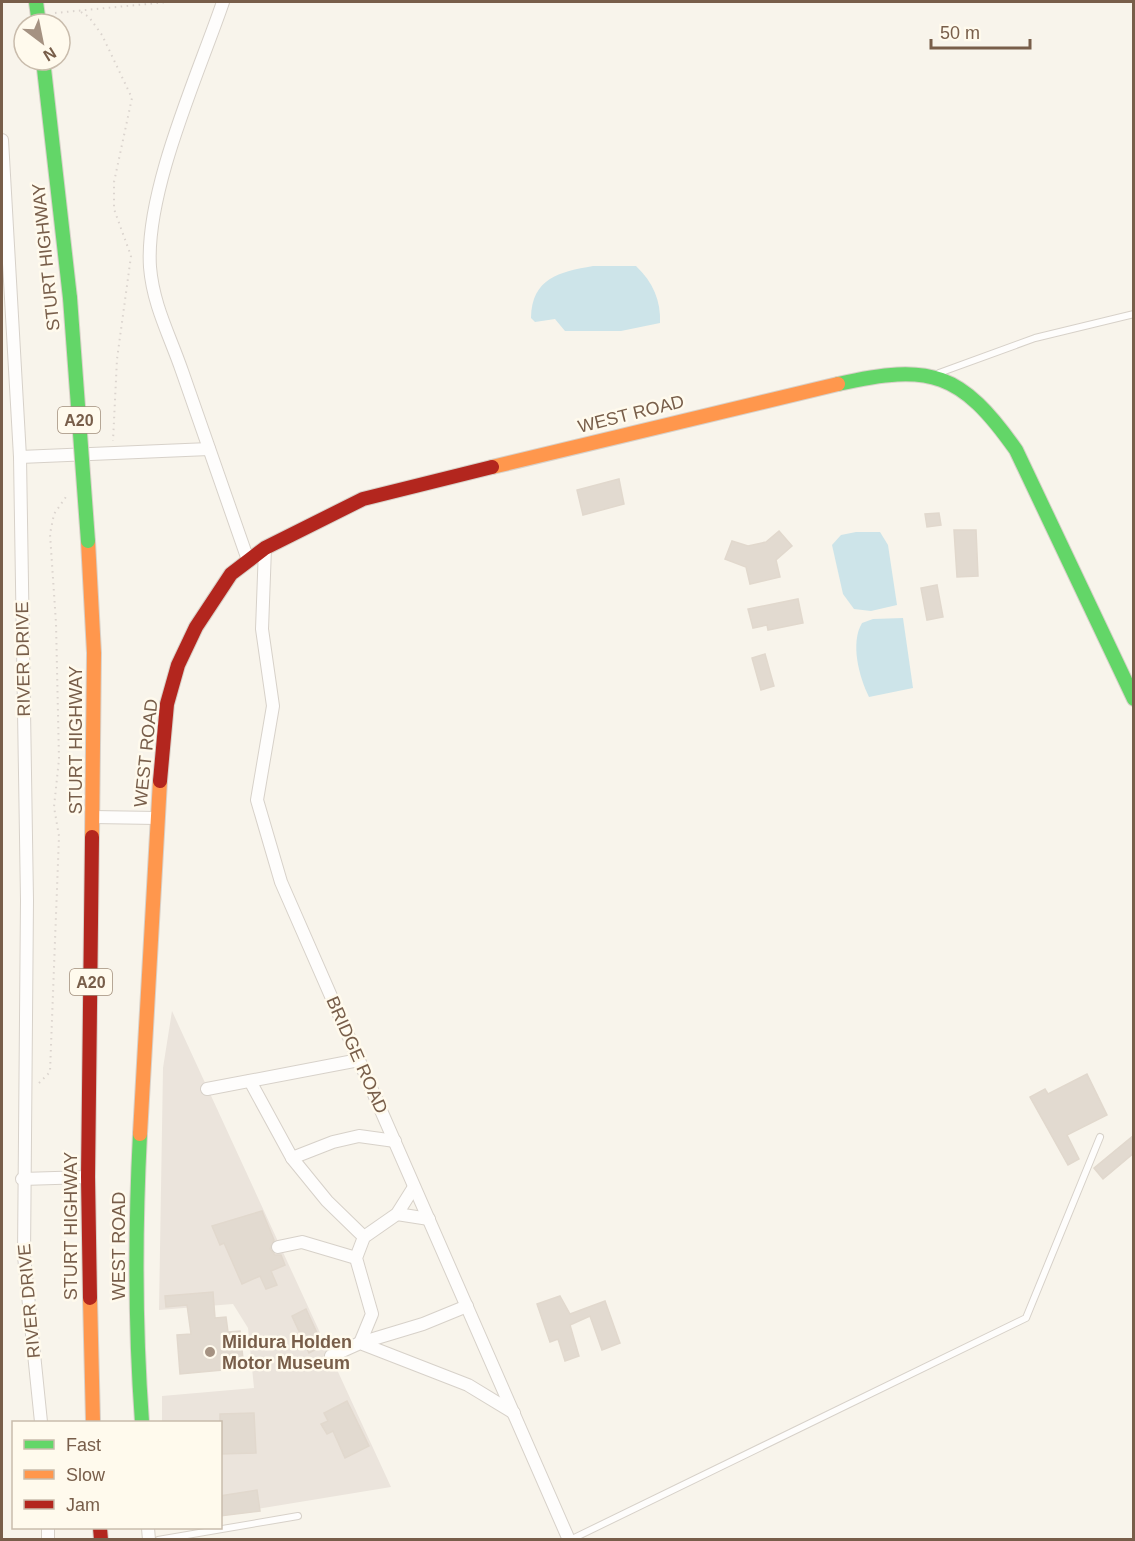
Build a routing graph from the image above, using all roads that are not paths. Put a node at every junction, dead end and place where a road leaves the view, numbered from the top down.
1 (224, 2) edge
2 (44, 72) edge
3 (2, 140) edge
4 (1134, 314) edge
5 (934, 375) junction
6 (209, 449) junction
7 (20, 457) junction
8 (265, 548) junction
9 (248, 560) junction
10 (1134, 699) edge
11 (93, 817) junction
12 (157, 818) junction
13 (359, 1060) junction
14 (250, 1081) junction
15 (207, 1089) dead end
16 (1100, 1137) dead end
17 (395, 1142) junction
18 (292, 1158) junction
19 (88, 1177) junction
20 (22, 1179) junction
21 (414, 1187) junction
22 (397, 1214) junction
23 (429, 1219) junction
24 (364, 1237) junction
25 (278, 1247) dead end
26 (356, 1258) junction
27 (467, 1306) junction
28 (360, 1343) junction
29 (331, 1356) dead end
30 (514, 1413) junction
31 (41, 1421) edge
32 (93, 1421) edge
33 (142, 1421) edge
34 (298, 1516) dead end
35 (202, 1536) edge
36 (158, 1539) edge
37 (570, 1539) edge

1 - 6 street
2 - 11 main road, STURT HIGHWAY / A20, bridge
3 - 7 street, RIVER DRIVE
4 - 5 lane
5 - 8 main road, WEST ROAD
5 - 10 main road, WEST ROAD
6 - 7 street
6 - 9 street
7 - 20 street, RIVER DRIVE
8 - 9 main road, WEST ROAD
8 - 13 street, BRIDGE ROAD
9 - 12 main road, WEST ROAD
11 - 12 street, WEST ROAD
11 - 19 main road, STURT HIGHWAY / A20
12 - 33 main road, WEST ROAD
13 - 14 street
13 - 17 street, BRIDGE ROAD
14 - 15 street
14 - 18 street
16 - 37 lane
17 - 18 street
17 - 21 street, BRIDGE ROAD
18 - 24 street
19 - 20 street
19 - 32 main road, STURT HIGHWAY / A20
20 - 31 street, RIVER DRIVE
21 - 22 street
21 - 23 street, BRIDGE ROAD
22 - 23 street
22 - 24 street
23 - 27 street, BRIDGE ROAD
24 - 26 street
25 - 26 street
26 - 28 street
27 - 28 street
27 - 30 street, BRIDGE ROAD
28 - 29 street
28 - 30 street
30 - 37 street, BRIDGE ROAD
34 - 35 lane
35 - 36 lane

